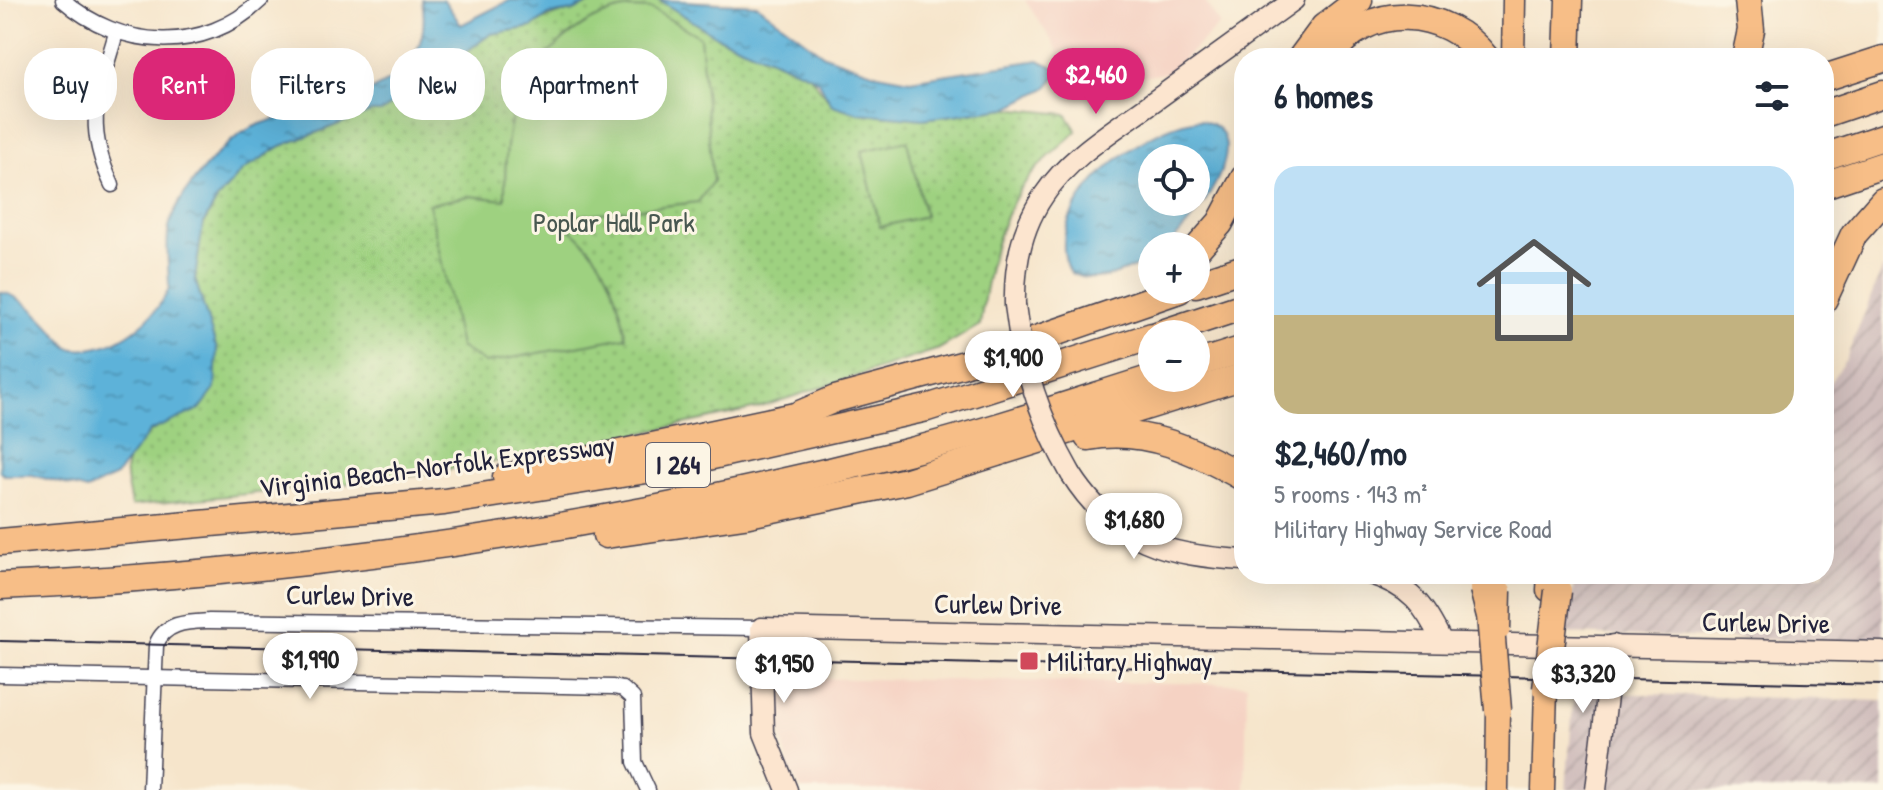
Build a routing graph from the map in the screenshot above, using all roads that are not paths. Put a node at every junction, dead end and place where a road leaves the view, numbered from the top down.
1 (63, 0) edge
2 (261, 0) edge
3 (1294, 0) edge
4 (1359, 0) edge
5 (1514, 0) edge
6 (1558, 0) edge
7 (1569, 0) edge
8 (1748, 0) edge
9 (116, 33) junction
10 (1308, 48) edge
11 (1338, 48) edge
12 (1475, 48) edge
13 (1513, 48) edge
14 (1557, 48) edge
15 (1567, 48) edge
16 (1747, 48) edge
17 (1883, 59) edge
18 (1834, 75) edge
19 (1883, 94) edge
20 (1834, 111) edge
21 (1883, 137) edge
22 (1834, 154) edge
23 (1883, 165) edge
24 (1834, 182) edge
25 (112, 185) dead end
26 (1234, 197) edge
27 (1883, 201) edge
28 (1210, 234) edge
29 (1234, 271) edge
30 (1834, 277) edge
31 (1210, 279) edge
32 (1138, 293) edge
33 (1140, 304) edge
34 (1234, 309) edge
35 (1202, 320) edge
36 (1044, 338) junction
37 (1138, 340) edge
38 (1234, 352) edge
39 (1210, 360) edge
40 (1234, 379) edge
41 (1138, 382) edge
42 (979, 460) junction
43 (1234, 473) edge
44 (190, 526) junction
45 (0, 542) edge
46 (399, 549) junction
47 (1234, 559) edge
48 (1396, 584) edge
49 (1489, 584) edge
50 (1554, 584) edge
51 (0, 586) edge
52 (761, 628) junction
53 (1435, 642) junction
54 (1613, 645) junction
55 (1883, 652) edge
56 (0, 675) edge
57 (153, 678) junction
58 (1546, 689) joint
59 (1498, 718) joint
60 (1543, 780) edge
61 (150, 790) edge
62 (648, 790) edge
63 (787, 790) edge
64 (1497, 790) edge
65 (1596, 790) edge

1 - 9 street
2 - 9 street
3 - 47 street, bridge
4 - 10 highway
5 - 13 main road
6 - 14 main road
7 - 15 highway
8 - 16 highway
9 - 25 street
11 - 12 highway
17 - 18 highway
19 - 20 highway
21 - 22 highway
23 - 24 highway
26 - 28 highway
27 - 30 highway
29 - 31 highway
32 - 36 highway
33 - 36 highway
34 - 35 highway
36 - 44 highway
37 - 44 highway, Virginia Beach-Norfolk Expressway / I 264
38 - 39 highway
40 - 42 highway
41 - 46 highway, I 264
42 - 43 highway
42 - 46 highway
44 - 45 highway, Virginia Beach-Norfolk Expressway / I 264
46 - 51 highway, I 264
48 - 53 street
49 - 59 highway, bridge
50 - 58 highway, bridge
52 - 53 street, Curlew Drive
52 - 57 street, Curlew Drive
52 - 63 street
53 - 54 street, Curlew Drive
54 - 55 street, Curlew Drive
54 - 65 street
56 - 57 street
57 - 61 street
57 - 62 street
58 - 60 main road
59 - 64 main road

